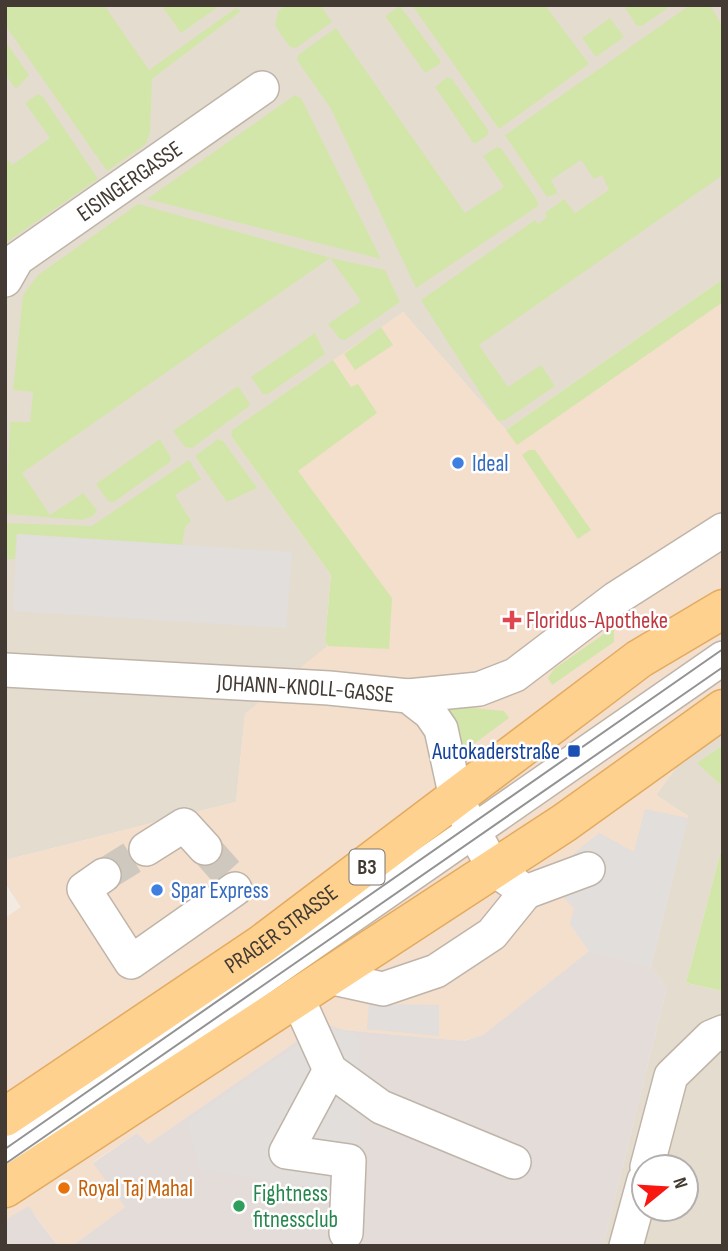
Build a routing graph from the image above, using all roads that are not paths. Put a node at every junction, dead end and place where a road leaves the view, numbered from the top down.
1 (262, 88) dead end
2 (5, 280) edge
3 (723, 530) edge
4 (723, 609) edge
5 (723, 658) edge
6 (5, 670) edge
7 (408, 696) junction
8 (723, 709) edge
9 (465, 814) junction
10 (205, 848) tunnel mouth
11 (146, 849) tunnel mouth
12 (494, 869) junction
13 (588, 869) dead end
14 (104, 875) tunnel mouth
15 (235, 889) dead end
16 (526, 892) junction
17 (313, 987) junction
18 (717, 1035) edge
19 (330, 1070) junction
20 (5, 1117) edge
21 (651, 1153) edge
22 (5, 1156) edge
23 (514, 1162) dead end
24 (5, 1188) edge
25 (632, 1223) edge
26 (346, 1233) dead end
27 (626, 1246) edge

1 - 2 street, EISINGERGASSE
3 - 7 street
4 - 9 main road, PRAGER STRASSE / B3
5 - 9 street
6 - 7 street, JOHANN-KNOLL-GASSE
7 - 9 street, JOHANN-KNOLL-GASSE
8 - 12 main road
9 - 12 street, JOHANN-KNOLL-GASSE
9 - 20 main road, PRAGER STRASSE / B3
9 - 22 street
10 - 11 street
12 - 16 street
12 - 17 main road
13 - 16 street
14 - 15 street
16 - 17 street
17 - 19 street
17 - 24 main road
18 - 21 street
19 - 23 street
19 - 26 street
25 - 27 street

